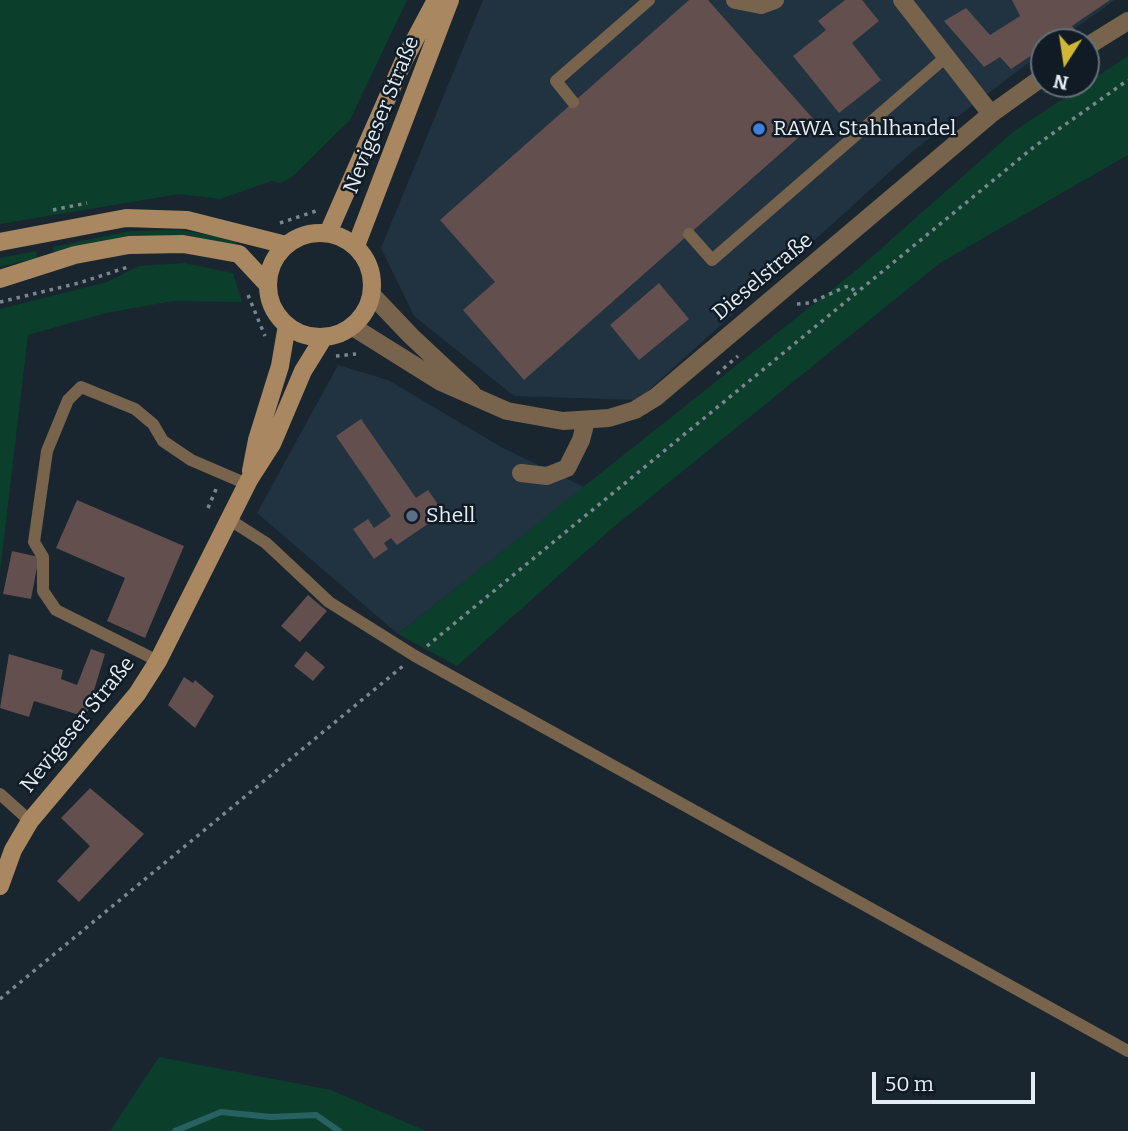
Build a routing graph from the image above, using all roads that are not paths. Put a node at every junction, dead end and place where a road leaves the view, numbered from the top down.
1 (436, 0) edge
2 (450, 0) edge
3 (649, 0) edge
4 (736, 0) edge
5 (775, 0) edge
6 (904, 1) edge
7 (1128, 21) edge
8 (1100, 38) edge
9 (947, 56) junction
10 (1030, 86) edge
11 (573, 102) dead end
12 (990, 114) junction
13 (328, 233) junction
14 (689, 234) dead end
15 (0, 242) edge
16 (286, 245) junction
17 (356, 246) junction
18 (4, 278) edge
19 (268, 285) junction
20 (372, 295) junction
21 (287, 325) junction
22 (353, 327) junction
23 (324, 337) junction
24 (480, 400) junction
25 (586, 421) junction
26 (521, 473) dead end
27 (248, 482) junction
28 (230, 520) junction
29 (158, 661) junction
30 (0, 794) edge
31 (30, 821) junction
32 (0, 886) edge
33 (1128, 1051) edge

1 - 13 main road, Nevigeser Straße
2 - 17 main road, Nevigeser Straße
3 - 11 lane
4 - 5 street
6 - 9 street
7 - 8 street
9 - 12 street
9 - 14 lane
10 - 12 street, Dieselstraße
12 - 25 street, Dieselstraße
13 - 16 main road
13 - 17 main road
15 - 16 main road
16 - 19 main road
17 - 20 main road
18 - 19 main road
19 - 21 main road
20 - 22 main road
20 - 24 street, Dieselstraße
21 - 23 main road
21 - 27 main road, Nevigeser Straße
22 - 23 main road
22 - 24 street, Dieselstraße
23 - 27 main road, Nevigeser Straße
24 - 25 street, Dieselstraße
25 - 26 street
27 - 28 main road, Nevigeser Straße
27 - 29 lane
28 - 29 main road, Nevigeser Straße
28 - 33 lane
29 - 31 main road, Nevigeser Straße
30 - 31 lane
31 - 32 main road, Nevigeser Straße

